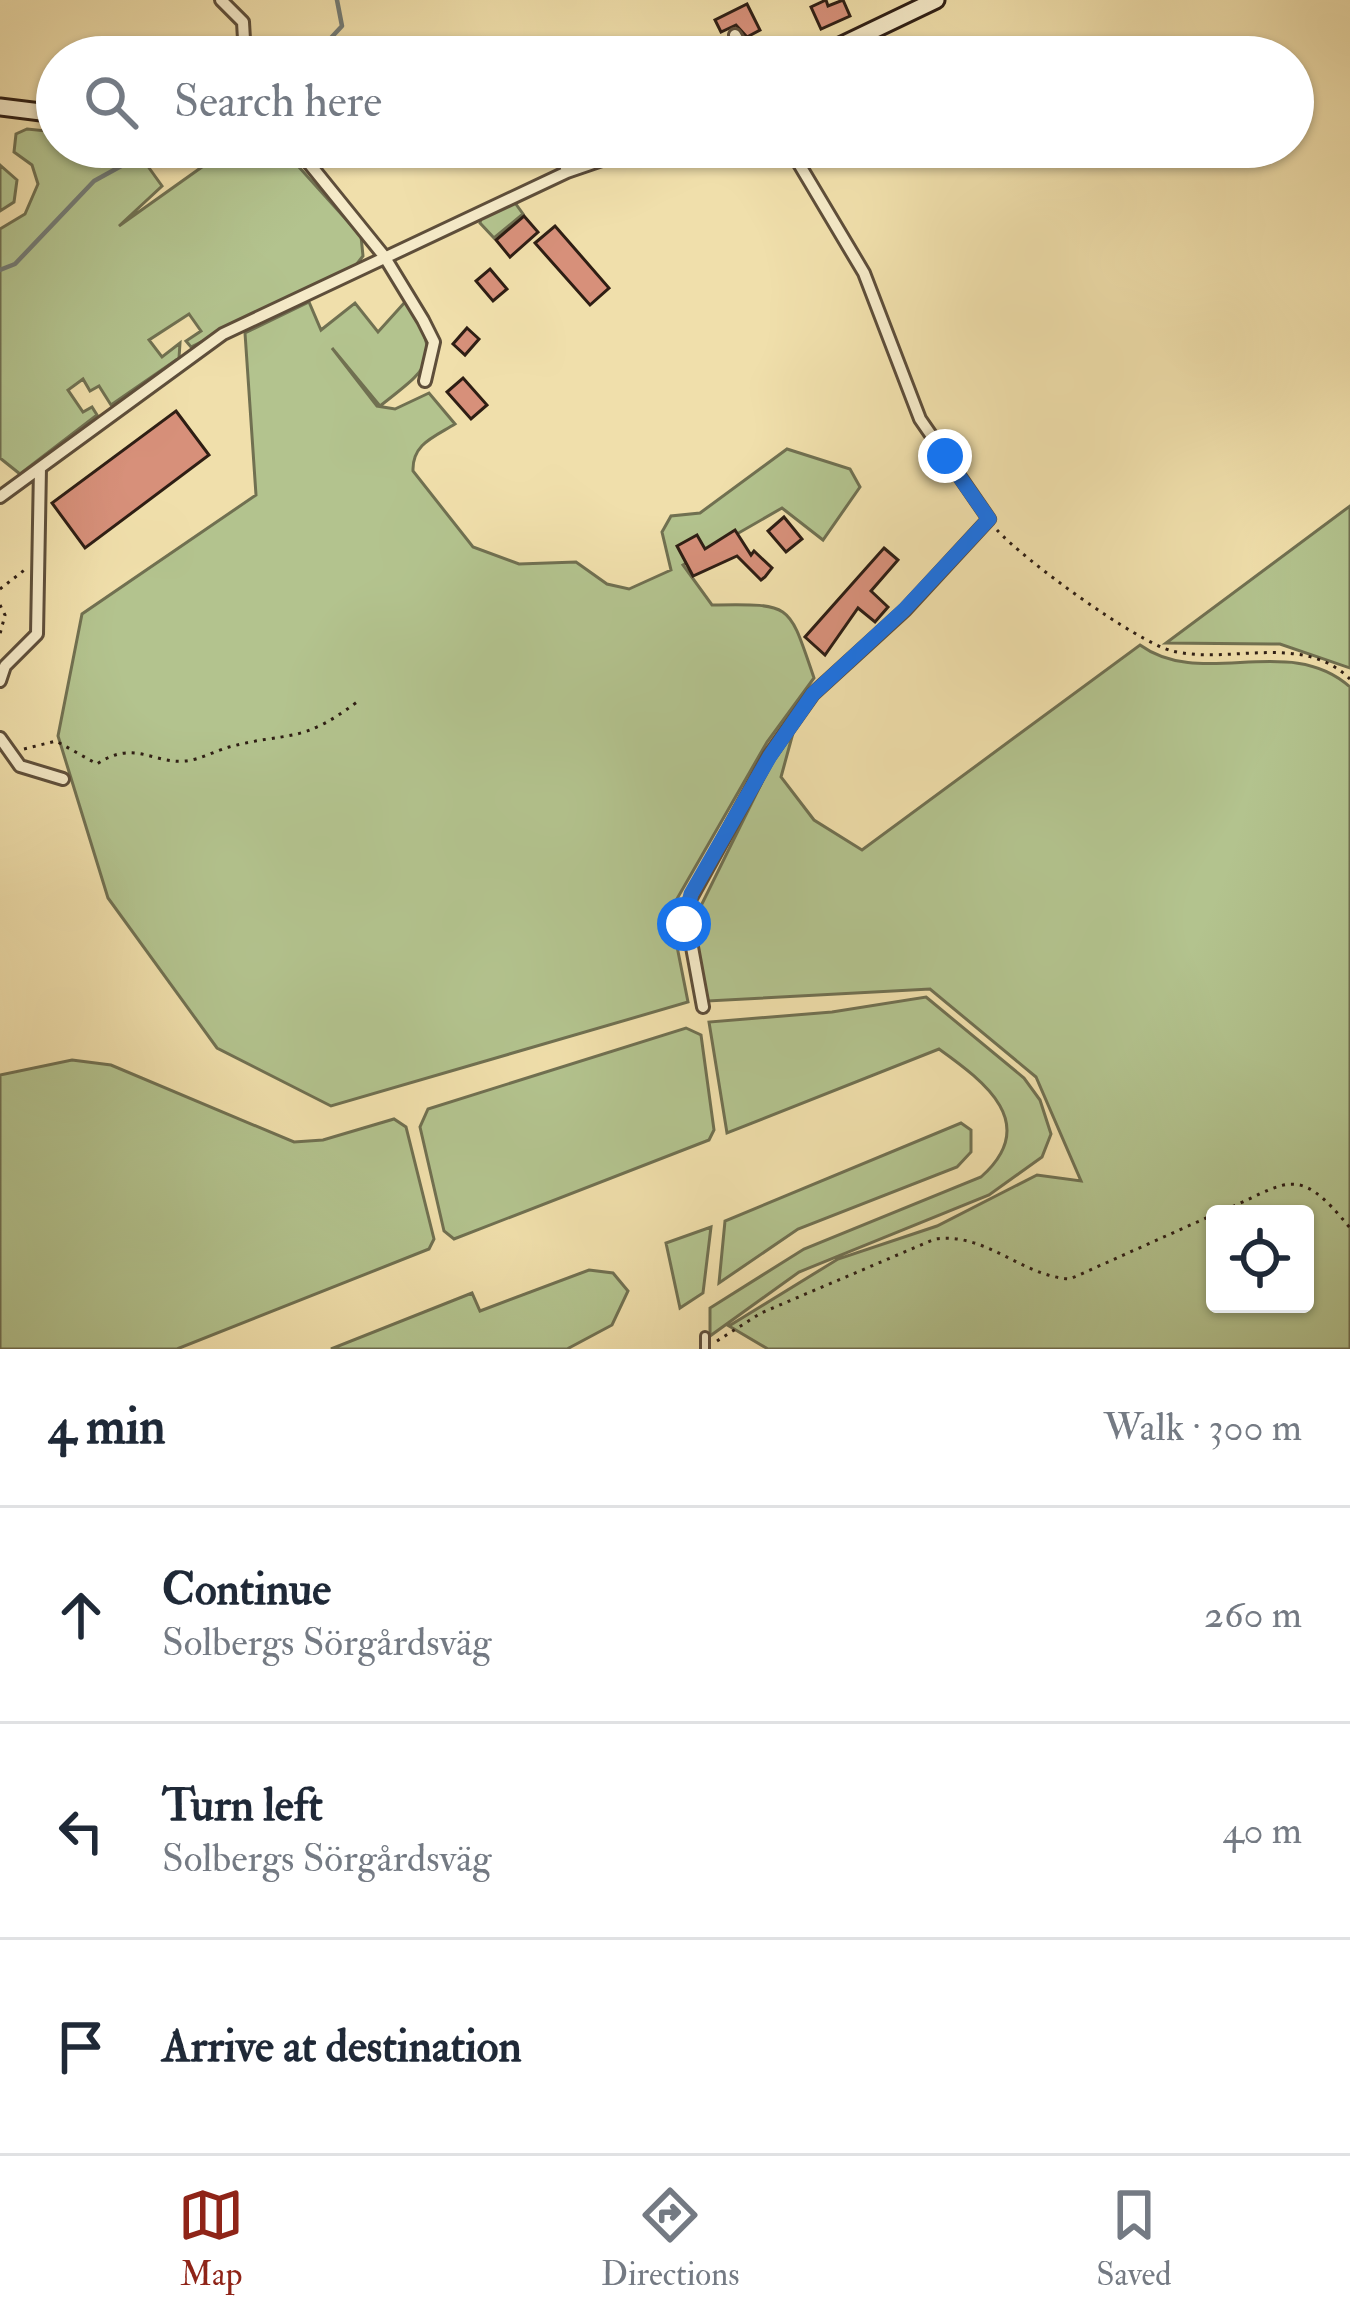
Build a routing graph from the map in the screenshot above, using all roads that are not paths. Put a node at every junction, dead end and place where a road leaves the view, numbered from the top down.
1 (221, 0) edge
2 (923, 2) edge
3 (245, 36) edge
4 (857, 36) edge
5 (0, 107) edge
6 (36, 111) edge
7 (313, 168) edge
8 (566, 168) edge
9 (579, 168) edge
10 (802, 168) edge
11 (567, 172) junction
12 (384, 256) junction
13 (425, 381) dead end
14 (40, 469) junction
15 (0, 497) edge
16 (0, 681) edge
17 (0, 738) edge
18 (63, 779) dead end
19 (703, 1007) dead end
20 (706, 1336) dead end
21 (707, 1349) edge

1 - 3 street
2 - 4 street
5 - 6 street
7 - 12 street
8 - 11 street
9 - 11 street
10 - 19 street
11 - 12 street
12 - 13 street
12 - 14 street
14 - 15 street
14 - 16 street
17 - 18 street
20 - 21 lane

